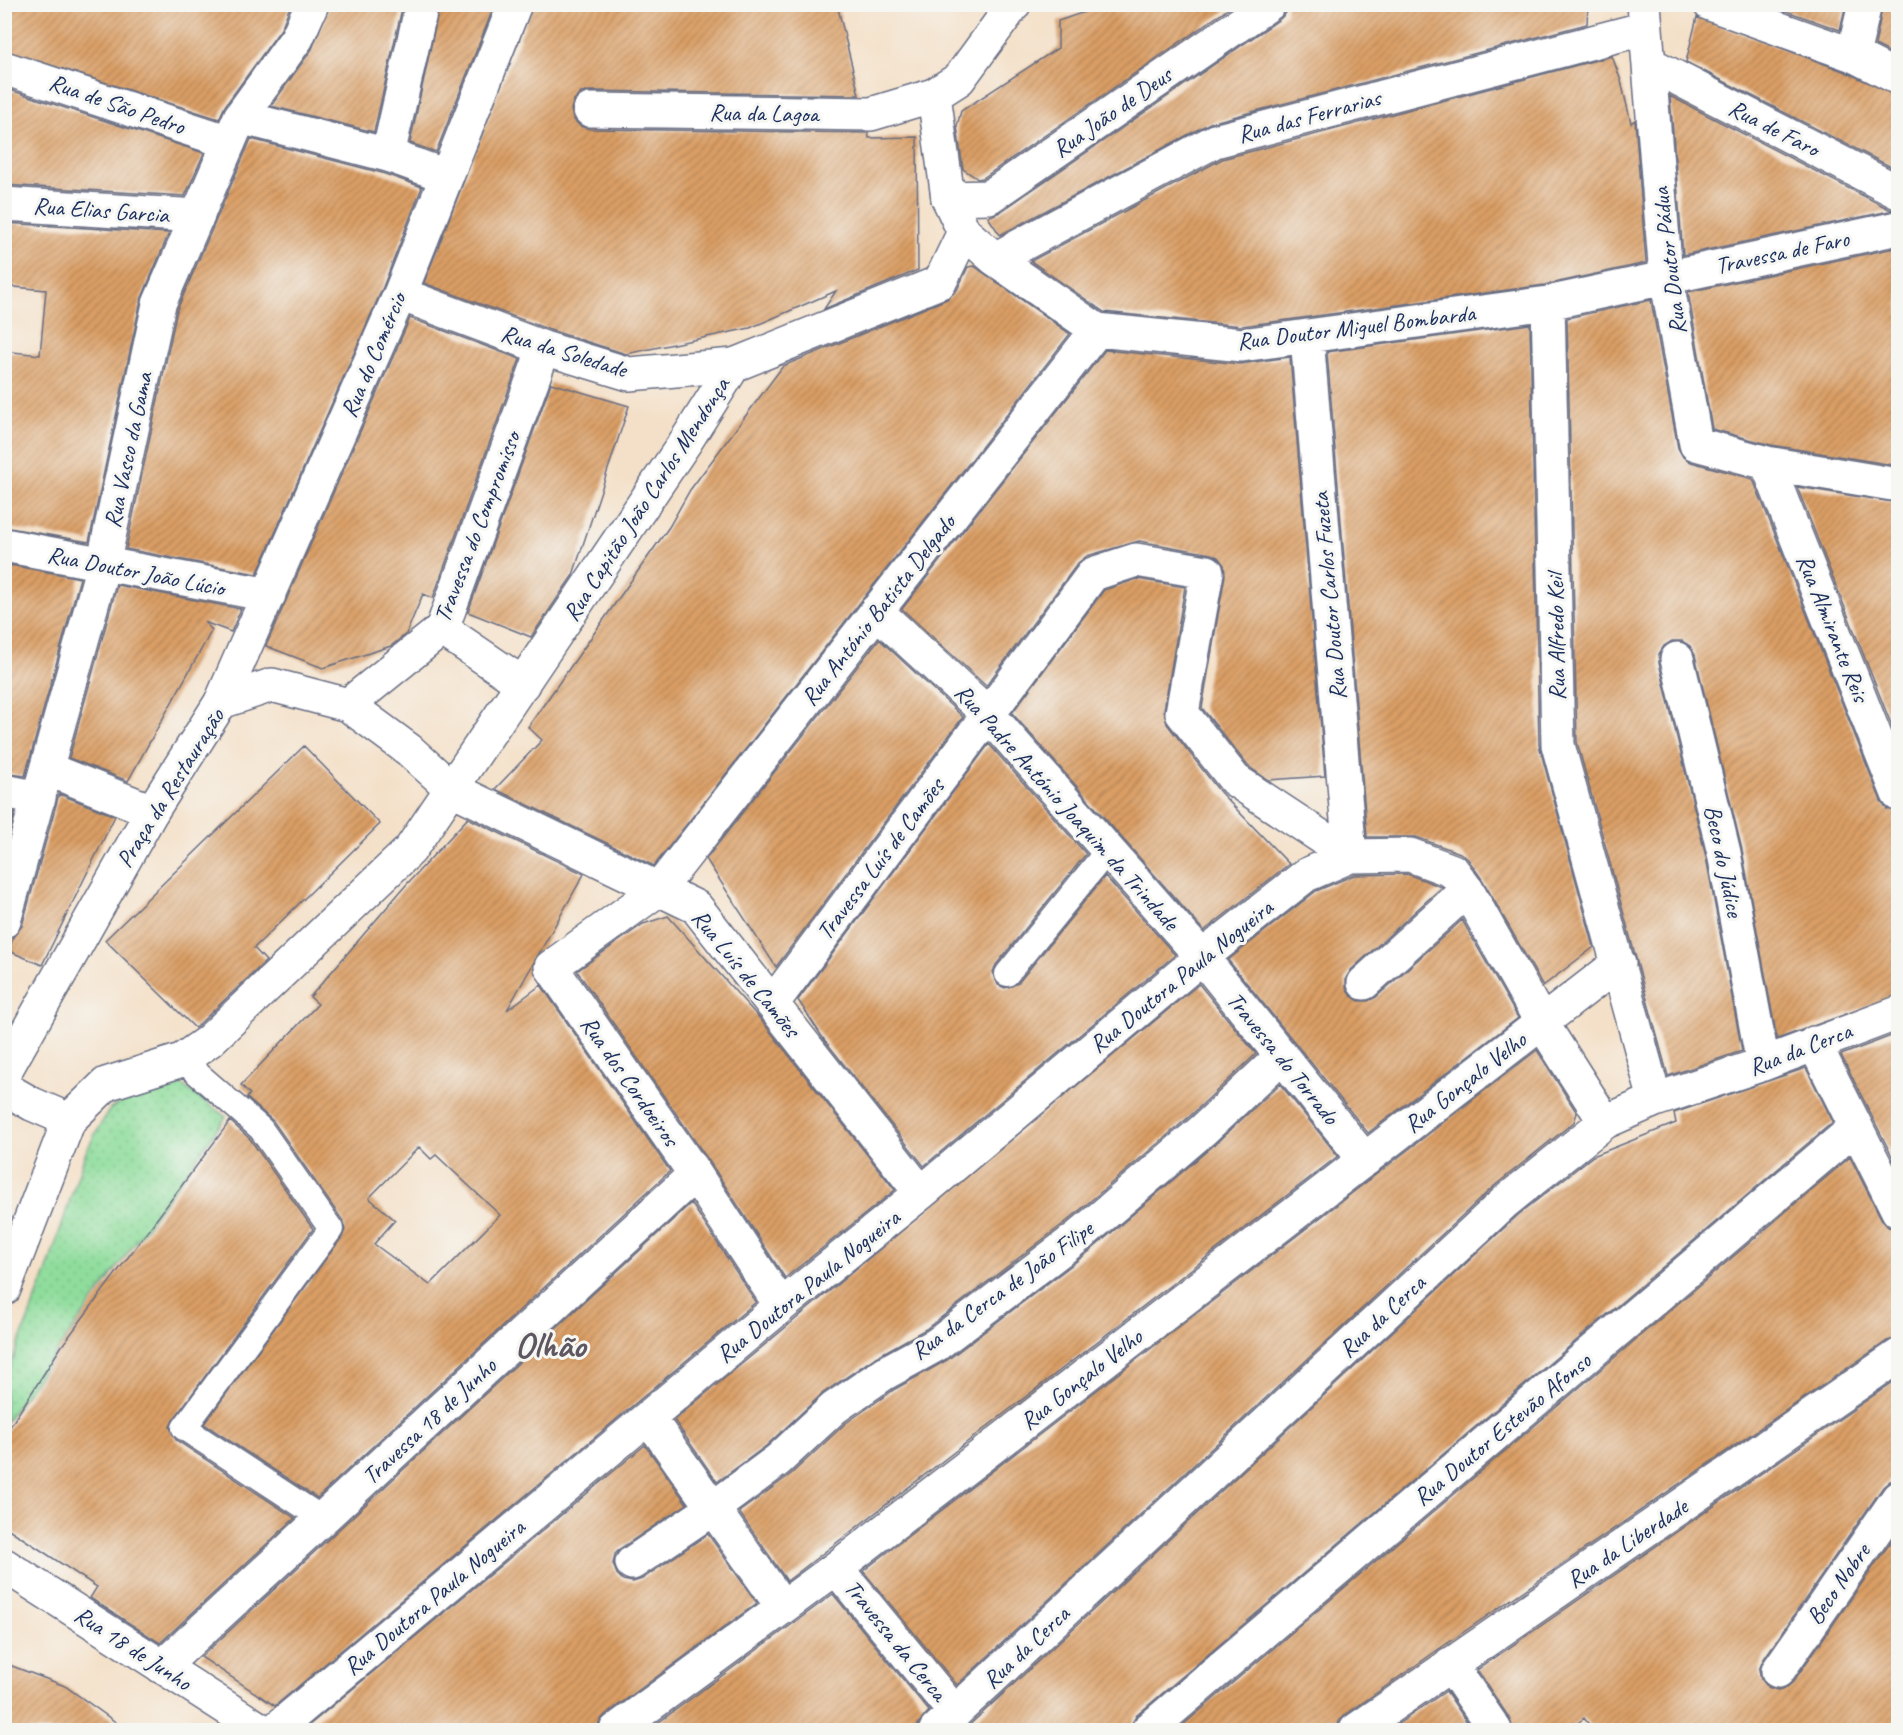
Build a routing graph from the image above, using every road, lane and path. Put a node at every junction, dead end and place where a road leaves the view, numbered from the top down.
1 (312, 4) edge
2 (422, 4) edge
3 (515, 4) edge
4 (1014, 4) edge
5 (1269, 4) edge
6 (1710, 4) edge
7 (1865, 4) edge
8 (1645, 16) edge
9 (1853, 56) junction
10 (1650, 64) junction
11 (4, 68) edge
12 (1899, 78) edge
13 (934, 95) junction
14 (590, 110) dead end
15 (235, 130) junction
16 (388, 155) junction
17 (446, 176) junction
18 (1899, 192) edge
19 (948, 198) junction
20 (4, 204) edge
21 (198, 216) junction
22 (1899, 228) edge
23 (964, 232) junction
24 (995, 259) junction
25 (1666, 276) junction
26 (400, 294) junction
27 (1548, 303) junction
28 (1097, 330) junction
29 (1307, 337) junction
30 (544, 348) junction
31 (734, 365) junction
32 (1767, 463) junction
33 (1899, 485) edge
34 (4, 545) edge
35 (103, 565) junction
36 (269, 595) junction
37 (876, 611) junction
38 (442, 629) junction
39 (1677, 659) dead end
40 (523, 684) junction
41 (221, 702) junction
42 (348, 705) junction
43 (988, 714) junction
44 (43, 783) junction
45 (452, 789) junction
46 (4, 791) edge
47 (1899, 794) edge
48 (152, 811) junction
49 (1108, 850) junction
50 (1350, 856) junction
51 (659, 889) junction
52 (1467, 890) junction
53 (4, 921) edge
54 (1202, 957) junction
55 (1619, 963) junction
56 (1007, 974) dead end
57 (1364, 982) dead end
58 (772, 1004) junction
59 (1899, 1013) edge
60 (1542, 1023) junction
61 (1814, 1043) junction
62 (1281, 1057) junction
63 (182, 1060) junction
64 (1763, 1064) junction
65 (4, 1073) edge
66 (4, 1088) edge
67 (1655, 1100) junction
68 (69, 1120) junction
69 (1605, 1122) junction
70 (1856, 1127) junction
71 (1365, 1160) junction
72 (695, 1174) junction
73 (921, 1193) junction
74 (1899, 1211) edge
75 (4, 1289) edge
76 (781, 1306) junction
77 (1899, 1356) edge
78 (649, 1418) junction
79 (1899, 1498) edge
80 (711, 1509) junction
81 (323, 1519) junction
82 (632, 1563) dead end
83 (4, 1565) edge
84 (836, 1568) junction
85 (782, 1606) junction
86 (1450, 1664) junction
87 (162, 1667) junction
88 (1778, 1671) dead end
89 (945, 1722) edge
90 (261, 1731) edge
91 (275, 1731) edge
92 (616, 1731) edge
93 (1148, 1731) edge
94 (1356, 1731) edge
95 (1495, 1731) edge

1 - 15 street, Rua Vasco da Gama
2 - 16 street
3 - 17 street, Rua do Comércio
4 - 13 street, Rua da Lagoa
5 - 19 street, Rua João de Deus
6 - 9 street
7 - 9 street
8 - 10 street, Rua Doutor Pádua
8 - 24 street, Rua das Ferrarias
9 - 12 street
10 - 18 street, Rua de Faro
10 - 25 street, Rua Doutor Pádua
11 - 15 street, Rua de São Pedro
13 - 14 street, Rua da Lagoa
13 - 19 street, Rua Doutor Miguel Bombarda
15 - 16 street, Rua de São Pedro
15 - 21 street, Rua Vasco da Gama
16 - 17 street, Rua de São Pedro
17 - 26 street, Rua do Comércio
19 - 23 street, Rua Doutor Miguel Bombarda
20 - 21 street, Rua Elias Garcia
21 - 35 street, Rua Vasco da Gama
22 - 25 street, Travessa de Faro
23 - 24 street, Rua Doutor Miguel Bombarda
23 - 31 street, Rua Capitão João Carlos Mendonça
24 - 28 street, Rua Doutor Miguel Bombarda
25 - 27 street, Rua Doutor Miguel Bombarda
25 - 32 street, Rua Doutor Pádua
26 - 30 street, Rua da Soledade
26 - 36 street, Rua do Comércio
27 - 29 street, Rua Doutor Miguel Bombarda
27 - 55 street, Rua Alfredo Keil
28 - 29 street, Rua Doutor Miguel Bombarda
28 - 37 street, Rua António Batista Delgado
29 - 50 street, Rua Doutor Carlos Fuzeta
30 - 31 street, Rua da Soledade
30 - 38 street, Travessa do Compromisso
31 - 40 street, Rua Capitão João Carlos Mendonça
32 - 33 street
32 - 47 street, Rua Almirante Reis
34 - 35 street, Rua Doutor João Lúcio
35 - 36 street, Rua Doutor João Lúcio
35 - 44 street, Rua Vasco da Gama
36 - 41 street, Rua do Comércio
37 - 43 street, Rua Padre António Joaquim da Trindade
37 - 51 street, Rua António Batista Delgado
38 - 40 street
38 - 42 street, Travessa do Compromisso
39 - 64 street, Beco do Júdice
40 - 45 street
41 - 42 street, Praça da Restauração
41 - 48 street, Praça da Restauração
42 - 45 street, Praça da Restauração
43 - 49 street, Rua Padre António Joaquim da Trindade
43 - 50 street, Travessa Luís de Camões
43 - 58 street, Travessa Luís de Camões
44 - 46 street
44 - 48 street
44 - 53 street, Rua Vasco da Gama
45 - 51 street, Rua Luís de Camões
45 - 63 street
48 - 65 street, Praça da Restauração
49 - 54 street, Rua Padre António Joaquim da Trindade
49 - 56 lane
50 - 52 street
50 - 54 street, Rua Doutora Paula Nogueira
51 - 58 street, Rua Luís de Camões
51 - 72 street, Rua dos Cordoeiros
52 - 57 street
52 - 60 street
54 - 62 street, Travessa do Torrado
54 - 73 street, Rua Doutora Paula Nogueira
55 - 60 street, Rua Gonçalo Velho
55 - 67 street, Rua Alfredo Keil
58 - 73 street, Rua Luís de Camões
59 - 61 street, Rua da Cerca
60 - 69 street
60 - 71 street, Rua Gonçalo Velho
61 - 64 street, Rua da Cerca
61 - 70 street
62 - 71 street, Travessa do Torrado
62 - 80 street, Rua da Cerca de João Filipe
63 - 68 street
63 - 81 lane
64 - 67 street, Rua da Cerca
66 - 68 street
67 - 69 street, Rua da Cerca
68 - 75 street
69 - 89 street, Rua da Cerca
70 - 74 street
70 - 93 street, Rua Doutor Estevão Afonso
71 - 84 street, Rua Gonçalo Velho
72 - 76 street, Rua dos Cordoeiros
72 - 81 street, Travessa 18 de Junho
73 - 76 street, Rua Doutora Paula Nogueira
76 - 78 street, Rua Doutora Paula Nogueira
77 - 86 street, Rua da Liberdade
78 - 80 street
78 - 91 street, Rua Doutora Paula Nogueira
79 - 88 street, Beco Nobre
80 - 82 street, Rua da Cerca de João Filipe
80 - 85 street
81 - 87 street, Travessa 18 de Junho
83 - 87 street, Rua 18 de Junho
84 - 85 street, Rua Gonçalo Velho
84 - 89 street, Travessa da Cerca
85 - 92 street, Rua Gonçalo Velho
86 - 94 street, Rua da Liberdade
86 - 95 street
87 - 90 street, Rua 18 de Junho

